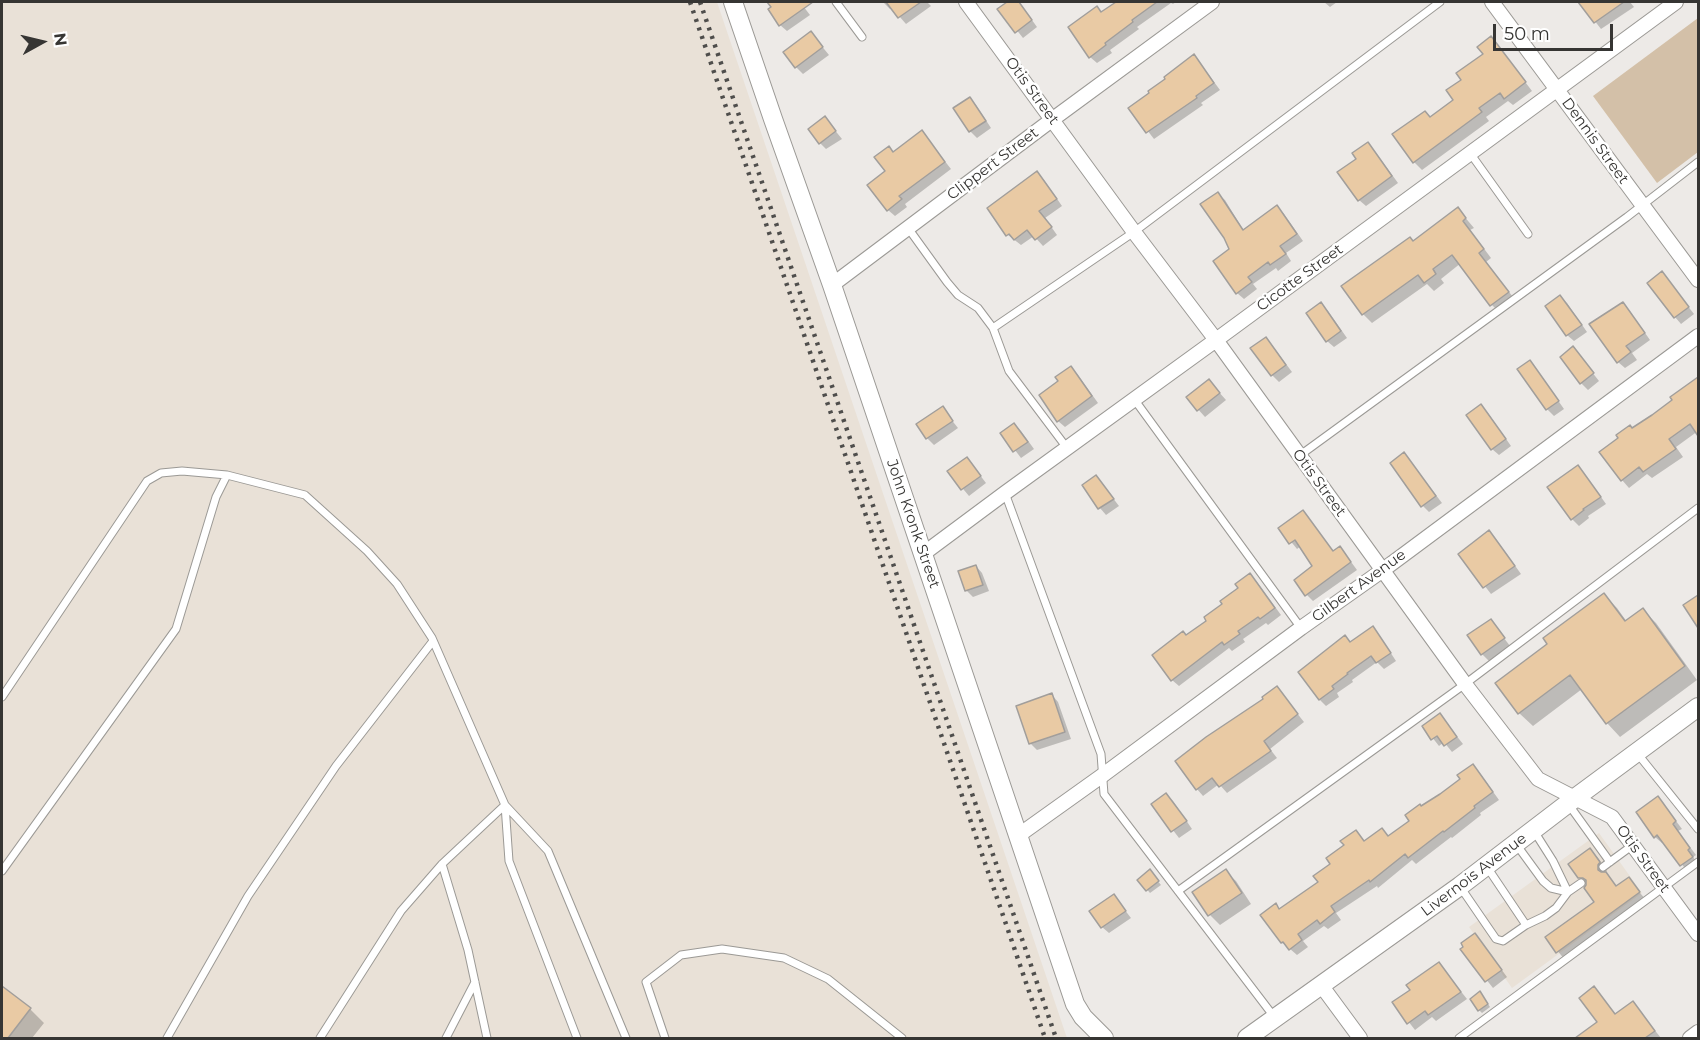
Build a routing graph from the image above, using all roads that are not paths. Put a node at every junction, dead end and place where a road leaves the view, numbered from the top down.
1 (733, 2) edge
2 (836, 2) edge
3 (966, 2) edge
4 (1212, 2) edge
5 (1440, 2) edge
6 (1492, 2) edge
7 (1676, 2) edge
8 (862, 37) dead end
9 (1558, 89) junction
10 (1053, 119) junction
11 (1470, 153) junction
12 (1698, 162) edge
13 (1642, 206) junction
14 (908, 228) junction
15 (1134, 232) junction
16 (1528, 234) dead end
17 (1698, 280) edge
18 (832, 285) junction
19 (993, 328) junction
20 (1698, 336) edge
21 (1216, 340) junction
22 (1134, 399) junction
23 (1067, 448) junction
24 (1299, 456) junction
25 (226, 475) junction
26 (1005, 493) junction
27 (1698, 508) edge
28 (923, 555) junction
29 (1383, 570) junction
30 (1301, 628) junction
31 (433, 641) junction
32 (1465, 684) junction
33 (2, 697) edge
34 (1698, 707) edge
35 (1637, 753) junction
36 (1103, 775) junction
37 (1571, 801) junction
38 (505, 805) junction
39 (1698, 829) edge
40 (1534, 831) junction
41 (1019, 835) junction
42 (1516, 844) junction
43 (1633, 845) junction
44 (1610, 862) junction
45 (1698, 862) edge
46 (442, 864) junction
47 (1487, 867) junction
48 (1603, 867) dead end
49 (2, 871) edge
50 (1581, 883) dead end
51 (1460, 886) junction
52 (1664, 888) junction
53 (1178, 891) junction
54 (1568, 892) junction
55 (1526, 925) junction
56 (1698, 934) edge
57 (475, 981) junction
58 (1321, 985) junction
59 (1275, 1018) junction
60 (1698, 1032) edge
61 (167, 1038) edge
62 (320, 1038) edge
63 (446, 1038) edge
64 (487, 1038) edge
65 (578, 1038) edge
66 (626, 1038) edge
67 (665, 1038) edge
68 (902, 1038) edge
69 (1104, 1038) edge
70 (1247, 1038) edge
71 (1360, 1038) edge
72 (1459, 1038) edge
73 (1690, 1038) edge

1 - 18 street, John Kronk Street
2 - 8 lane
3 - 10 street, Otis Street
4 - 10 street, Clippert Street
5 - 15 lane
6 - 9 street, Dennis Street
7 - 9 street, Cicotte Street
9 - 11 street, Cicotte Street
9 - 13 street, Dennis Street
10 - 14 street, Clippert Street
10 - 15 street, Otis Street
11 - 16 lane
11 - 21 street, Cicotte Street
12 - 13 lane
13 - 17 street, Dennis Street
13 - 24 lane
14 - 18 street, Clippert Street
14 - 19 lane
15 - 19 lane
15 - 21 street, Otis Street
18 - 28 street, John Kronk Street
19 - 23 lane
20 - 29 street, Gilbert Avenue
21 - 22 street, Cicotte Street
21 - 24 street, Otis Street
22 - 23 street, Cicotte Street
22 - 30 lane
23 - 26 street, Cicotte Street
24 - 29 street, Otis Street
25 - 31 lane
25 - 33 lane
25 - 49 lane
26 - 28 street, Cicotte Street
26 - 36 lane
27 - 32 lane
28 - 41 street, John Kronk Street
29 - 30 street, Gilbert Avenue
29 - 32 street, Otis Street
30 - 36 street, Gilbert Avenue
31 - 38 lane
31 - 61 lane
32 - 37 street, Otis Street
32 - 53 lane
34 - 35 street, Livernois Avenue
35 - 37 street, Livernois Avenue
35 - 39 lane
36 - 41 street, Gilbert Avenue
36 - 53 lane
37 - 40 street, Livernois Avenue
37 - 43 street, Otis Street
37 - 44 lane
38 - 46 lane
38 - 65 lane
38 - 66 lane
40 - 42 street, Livernois Avenue
40 - 54 lane
41 - 69 street, John Kronk Street
42 - 47 street, Livernois Avenue
42 - 54 lane
43 - 44 lane
43 - 52 street, Otis Street
44 - 48 lane
45 - 52 lane
46 - 57 lane
46 - 62 lane
47 - 51 street, Livernois Avenue
47 - 55 lane
50 - 54 lane
51 - 55 lane
51 - 58 street, Livernois Avenue
52 - 56 street, Otis Street
52 - 72 lane
53 - 59 lane
54 - 55 lane
57 - 63 lane
57 - 64 lane
58 - 59 street, Livernois Avenue
58 - 71 street
59 - 70 street, Livernois Avenue
60 - 73 street
67 - 68 lane

